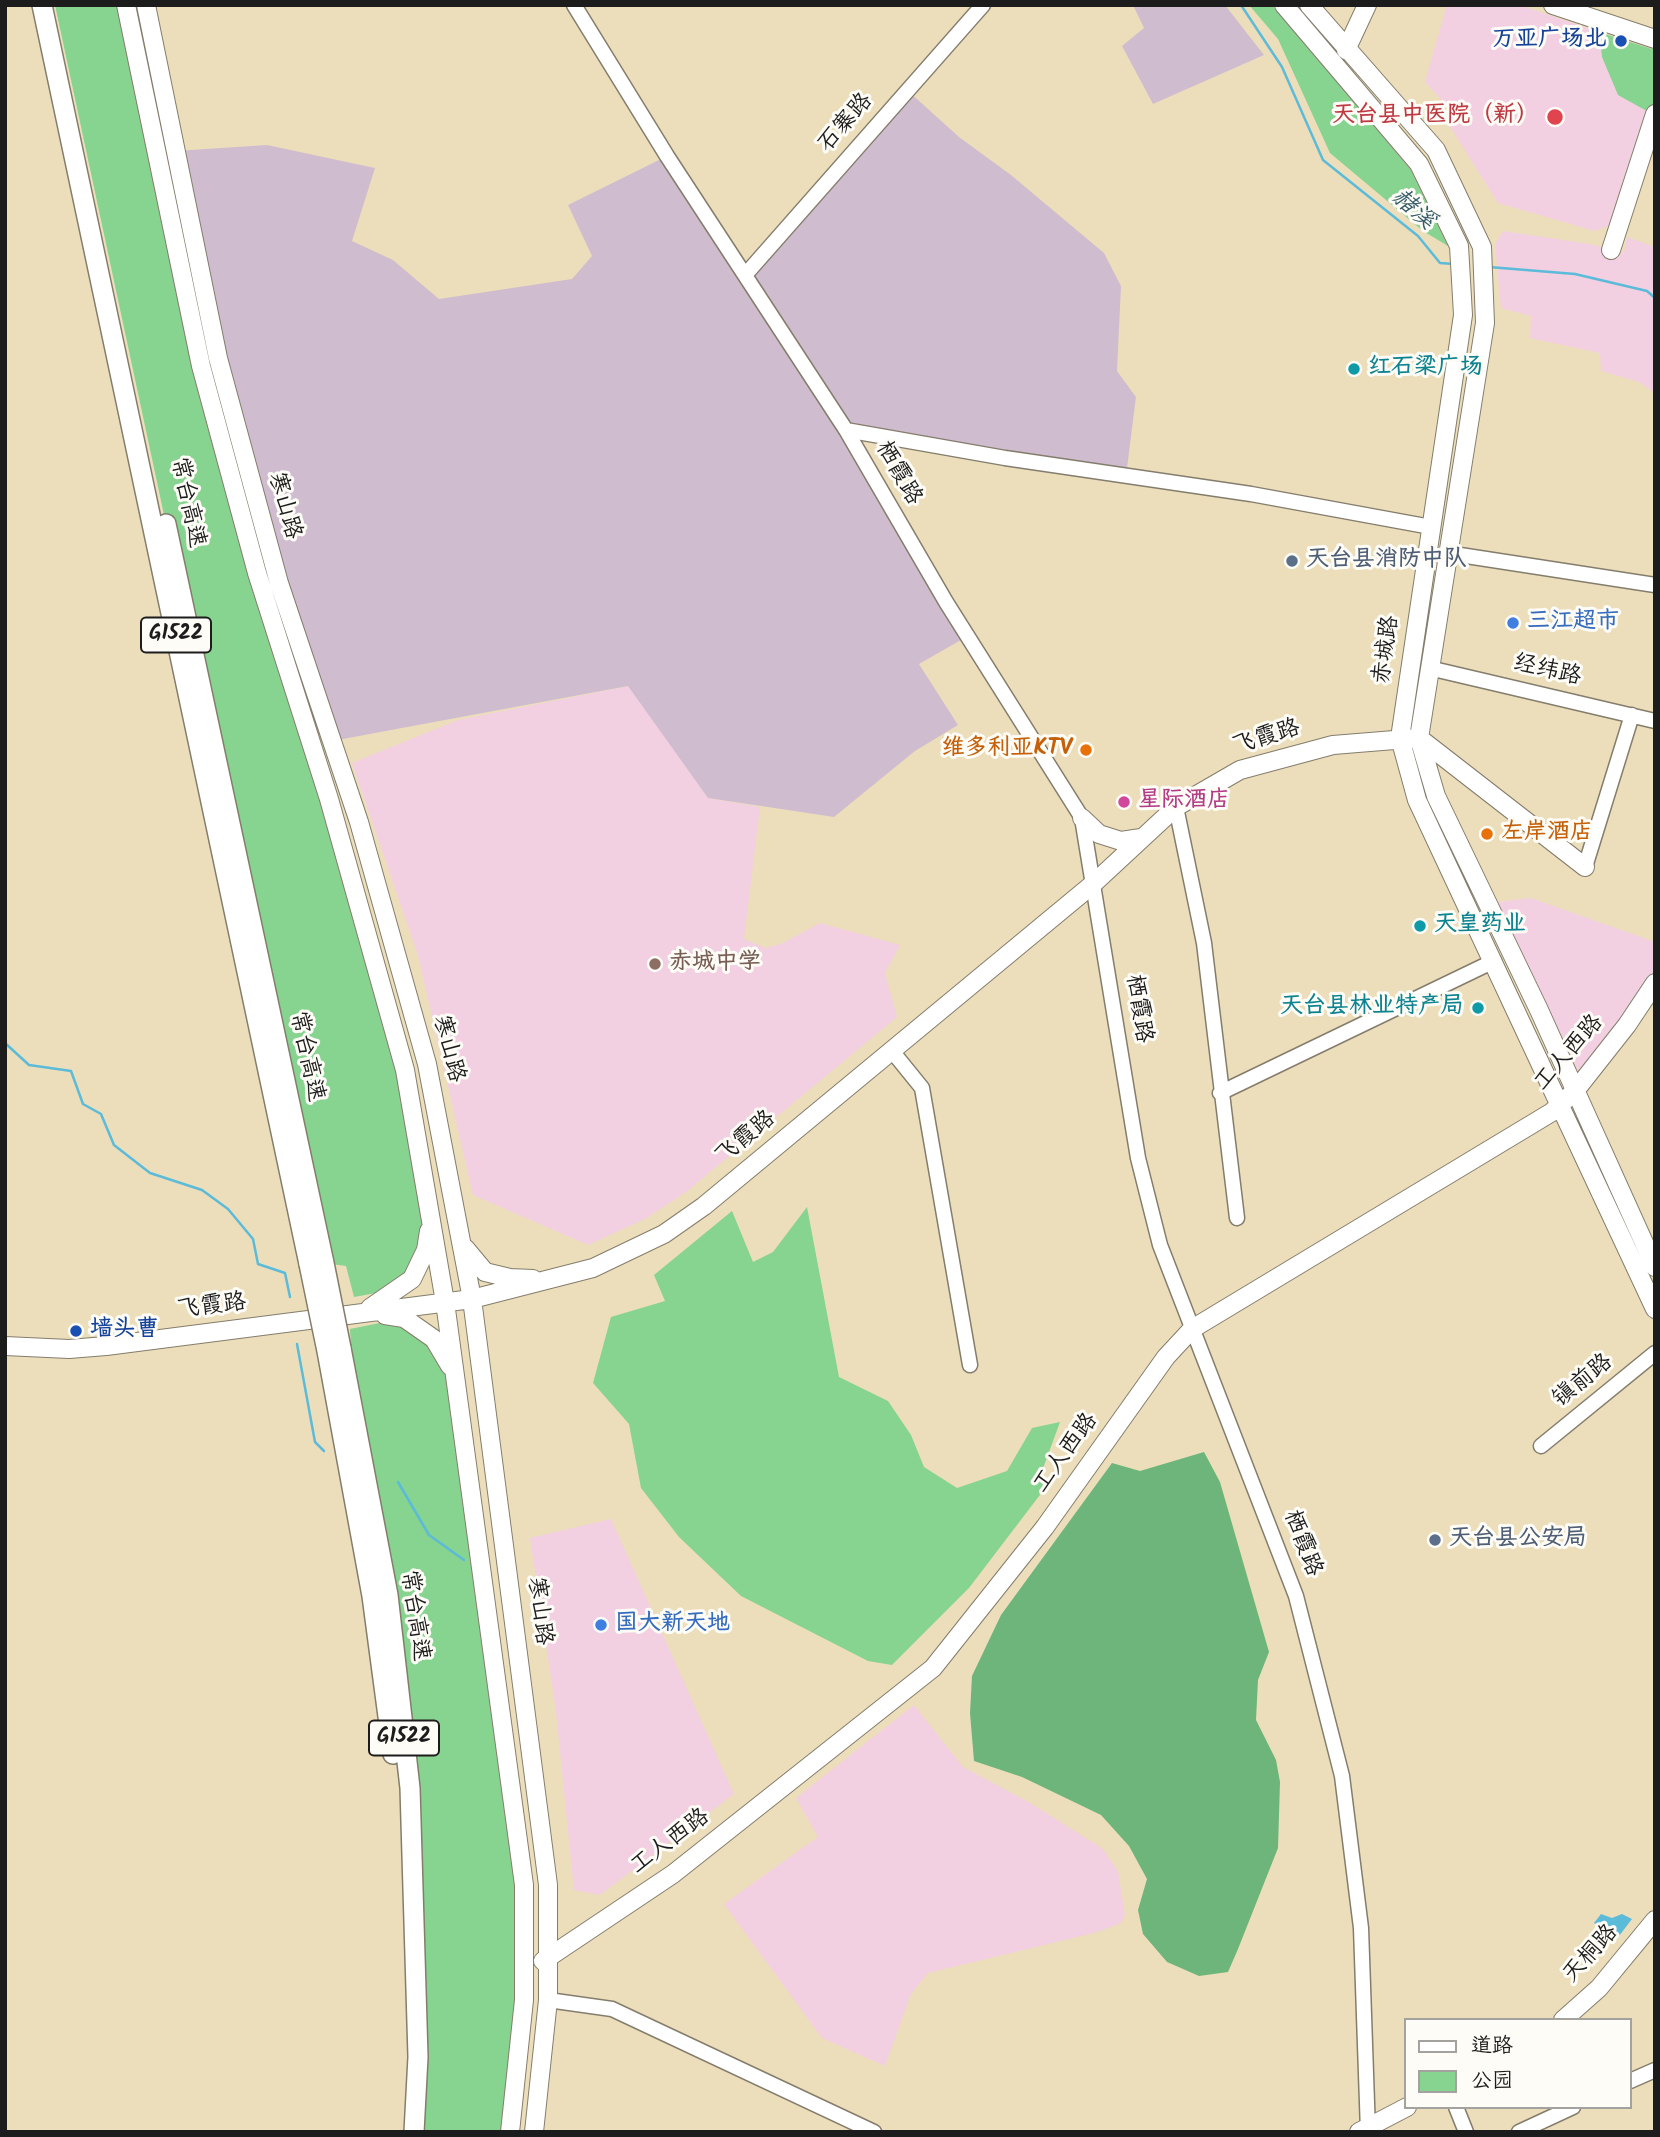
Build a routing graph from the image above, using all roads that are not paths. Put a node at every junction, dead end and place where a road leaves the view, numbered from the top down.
1 (42, 5) edge
2 (55, 5) edge
3 (126, 5) edge
4 (146, 5) edge
5 (574, 5) edge
6 (983, 5) edge
7 (1284, 5) edge
8 (1309, 5) edge
9 (1367, 5) edge
10 (1553, 5) edge
11 (1655, 39) edge
12 (1346, 50) junction
13 (1655, 114) edge
14 (1611, 250) dead end
15 (746, 274) junction
16 (846, 430) junction
17 (1441, 458) junction
18 (1462, 461) junction
19 (1431, 527) junction
20 (1447, 553) junction
21 (1655, 585) edge
22 (1429, 668) junction
23 (1632, 715) junction
24 (1655, 721) edge
25 (1400, 738) junction
26 (1419, 738) junction
27 (1176, 807) junction
28 (1082, 818) junction
29 (1141, 838) junction
30 (1585, 867) joint
31 (1093, 884) junction
32 (1484, 894) junction
33 (1466, 902) junction
34 (1494, 961) junction
35 (1655, 983) edge
36 (892, 1051) junction
37 (1574, 1091) junction
38 (1220, 1093) junction
39 (1560, 1105) junction
40 (1237, 1218) dead end
41 (431, 1221) junction
42 (462, 1243) junction
43 (317, 1263) junction
44 (1655, 1267) edge
45 (551, 1280) junction
46 (503, 1292) junction
47 (472, 1299) junction
48 (444, 1302) junction
49 (1655, 1309) edge
50 (364, 1311) junction
51 (1192, 1329) junction
52 (477, 1331) junction
53 (5, 1346) edge
54 (334, 1350) junction
55 (1655, 1353) edge
56 (970, 1365) dead end
57 (454, 1373) junction
58 (1541, 1446) dead end
59 (1655, 1920) edge
60 (549, 1959) junction
61 (524, 1969) junction
62 (548, 2000) junction
63 (1565, 2018) edge
64 (1655, 2070) edge
65 (1632, 2080) edge
66 (1404, 2109) edge
67 (1457, 2109) edge
68 (1569, 2109) edge
69 (1365, 2130) edge
70 (401, 2132) edge
71 (414, 2132) edge
72 (510, 2132) edge
73 (534, 2132) edge
74 (874, 2132) edge
75 (1466, 2132) edge
76 (1520, 2132) edge

1 - 43 highway, 常台高速 / G1522
2 - 43 highway, 常台高速 / G1522
3 - 41 main road, 寒山路
4 - 42 main road, 寒山路
5 - 15 street, 栖霞路
6 - 15 street, 石寨路
7 - 17 main road, 赤城路
8 - 12 main road, 赤城路
9 - 12 main road
10 - 11 main road
12 - 18 main road, 赤城路
13 - 14 main road
15 - 16 street, 栖霞路
16 - 19 street
16 - 28 street, 栖霞路
17 - 18 main road
17 - 19 main road, 赤城路
18 - 20 main road, 赤城路
19 - 25 main road, 赤城路
20 - 21 street
20 - 22 main road, 赤城路
22 - 23 street, 经纬路
22 - 26 main road, 赤城路
23 - 24 street, 经纬路
23 - 30 street
25 - 26 main road, 飞霞路
25 - 27 main road, 飞霞路
25 - 33 main road, 赤城路
26 - 30 main road
26 - 32 main road, 赤城路
27 - 29 main road, 飞霞路
27 - 38 street
28 - 29 main road
28 - 31 street, 栖霞路
29 - 31 main road, 飞霞路
31 - 36 main road, 飞霞路
31 - 51 street, 栖霞路
32 - 33 main road
32 - 37 main road, 赤城路
33 - 34 main road, 赤城路
34 - 38 street
34 - 39 main road, 赤城路
35 - 37 main road, 工人西路
36 - 45 main road, 飞霞路
36 - 56 street
37 - 39 main road, 工人西路
37 - 44 main road, 赤城路
38 - 40 street
39 - 49 main road, 赤城路
39 - 51 main road, 工人西路
41 - 48 main road, 寒山路
41 - 50 main road
42 - 45 main road
42 - 47 main road, 寒山路
43 - 54 highway, 常台高速 / G1522, bridge
45 - 46 main road, 飞霞路
46 - 47 main road, 飞霞路
46 - 52 main road
47 - 48 main road, 飞霞路
47 - 52 main road, 寒山路
48 - 50 main road, 飞霞路
48 - 57 main road, 寒山路
50 - 53 main road, 飞霞路
50 - 57 main road
51 - 60 main road, 工人西路
51 - 69 street, 栖霞路
52 - 60 main road, 寒山路
54 - 70 highway, 常台高速 / G1522
54 - 71 highway, 常台高速 / G1522
55 - 58 street, 镇前路
57 - 61 main road, 寒山路
59 - 63 main road, 天桐路
60 - 61 main road, 工人西路
60 - 62 main road, 寒山路
61 - 72 main road, 寒山路
62 - 73 main road, 寒山路
62 - 74 street
64 - 65 street
66 - 69 main road
67 - 75 street
68 - 76 street

